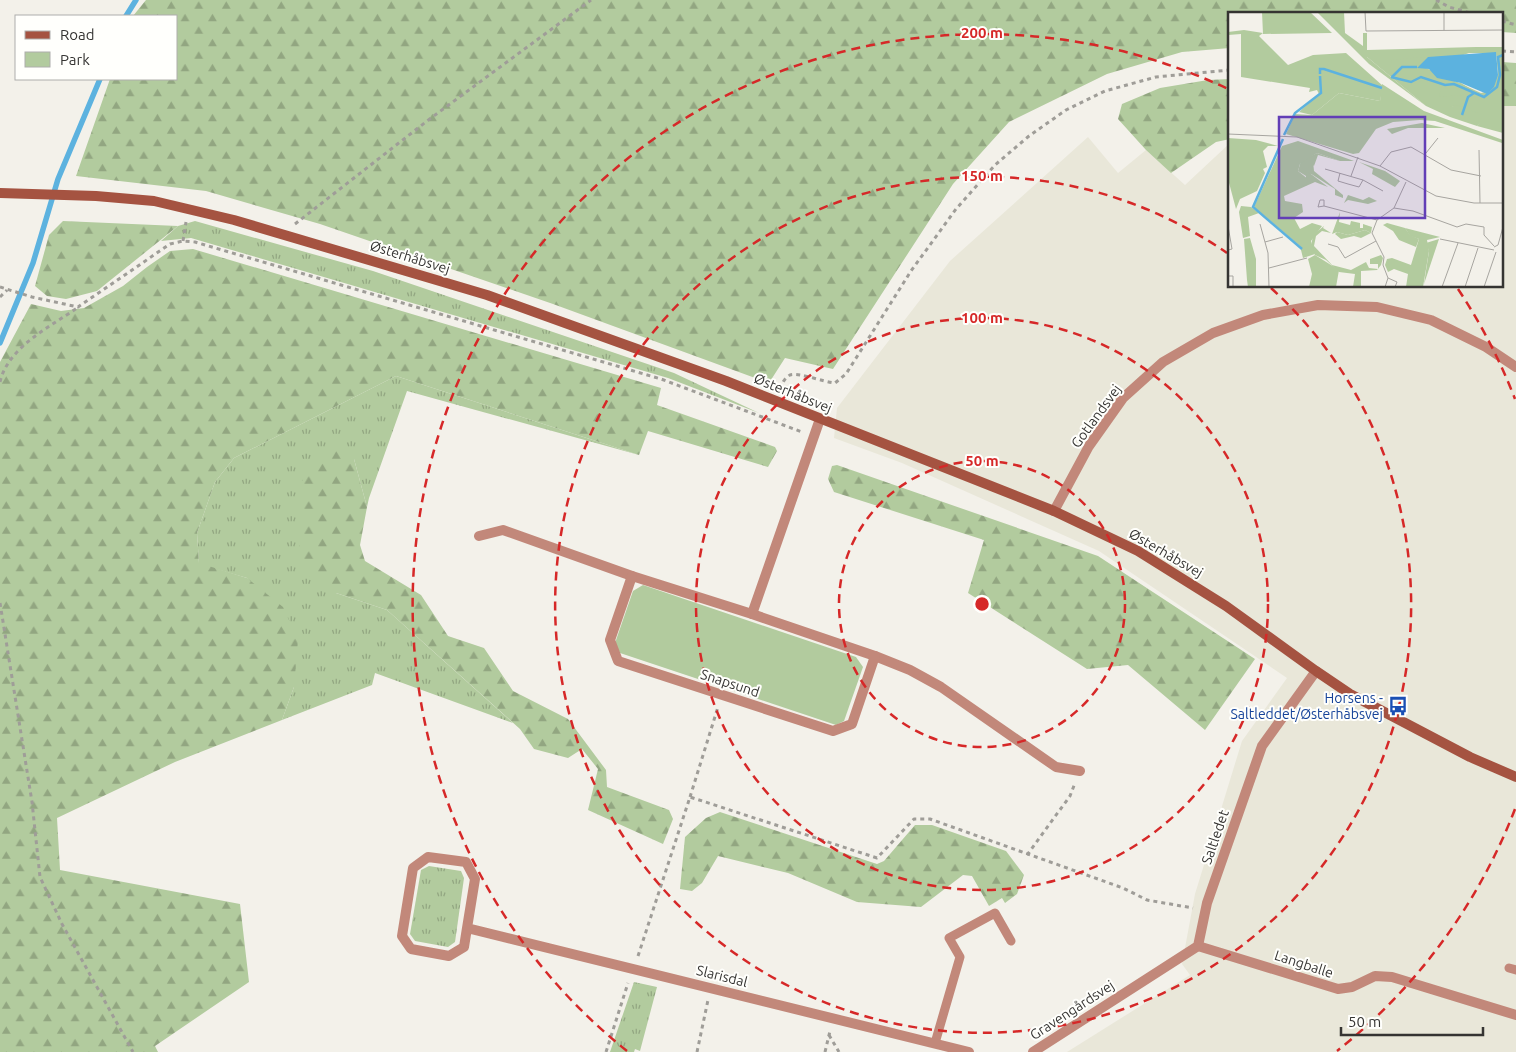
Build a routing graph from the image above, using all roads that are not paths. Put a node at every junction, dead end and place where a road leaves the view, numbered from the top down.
1 (0, 193) edge
2 (1516, 368) edge
3 (820, 419) junction
4 (1054, 511) junction
5 (479, 536) dead end
6 (632, 576) junction
7 (752, 614) junction
8 (875, 656) junction
9 (1316, 672) junction
10 (1080, 771) road end
11 (1516, 777) edge
12 (467, 928) junction
13 (1011, 941) dead end
14 (1198, 946) junction
15 (1516, 1015) edge
16 (935, 1043) junction
17 (969, 1052) edge
18 (1033, 1052) edge

1 - 3 street, Østerhåbsvej
2 - 4 street, Gotlandsvej
3 - 4 street, Østerhåbsvej
3 - 7 street
4 - 9 street, Østerhåbsvej
5 - 6 street
6 - 7 street
6 - 8 street, Snapsund
7 - 8 street
8 - 10 street
9 - 11 street, Østerhåbsvej
9 - 14 street, Saltledet
12 - 12 street
12 - 16 street, Slarisdal
13 - 16 lane
14 - 15 street, Langballe
14 - 18 street, Gravengårdsvej
16 - 17 street, Slarisdal

